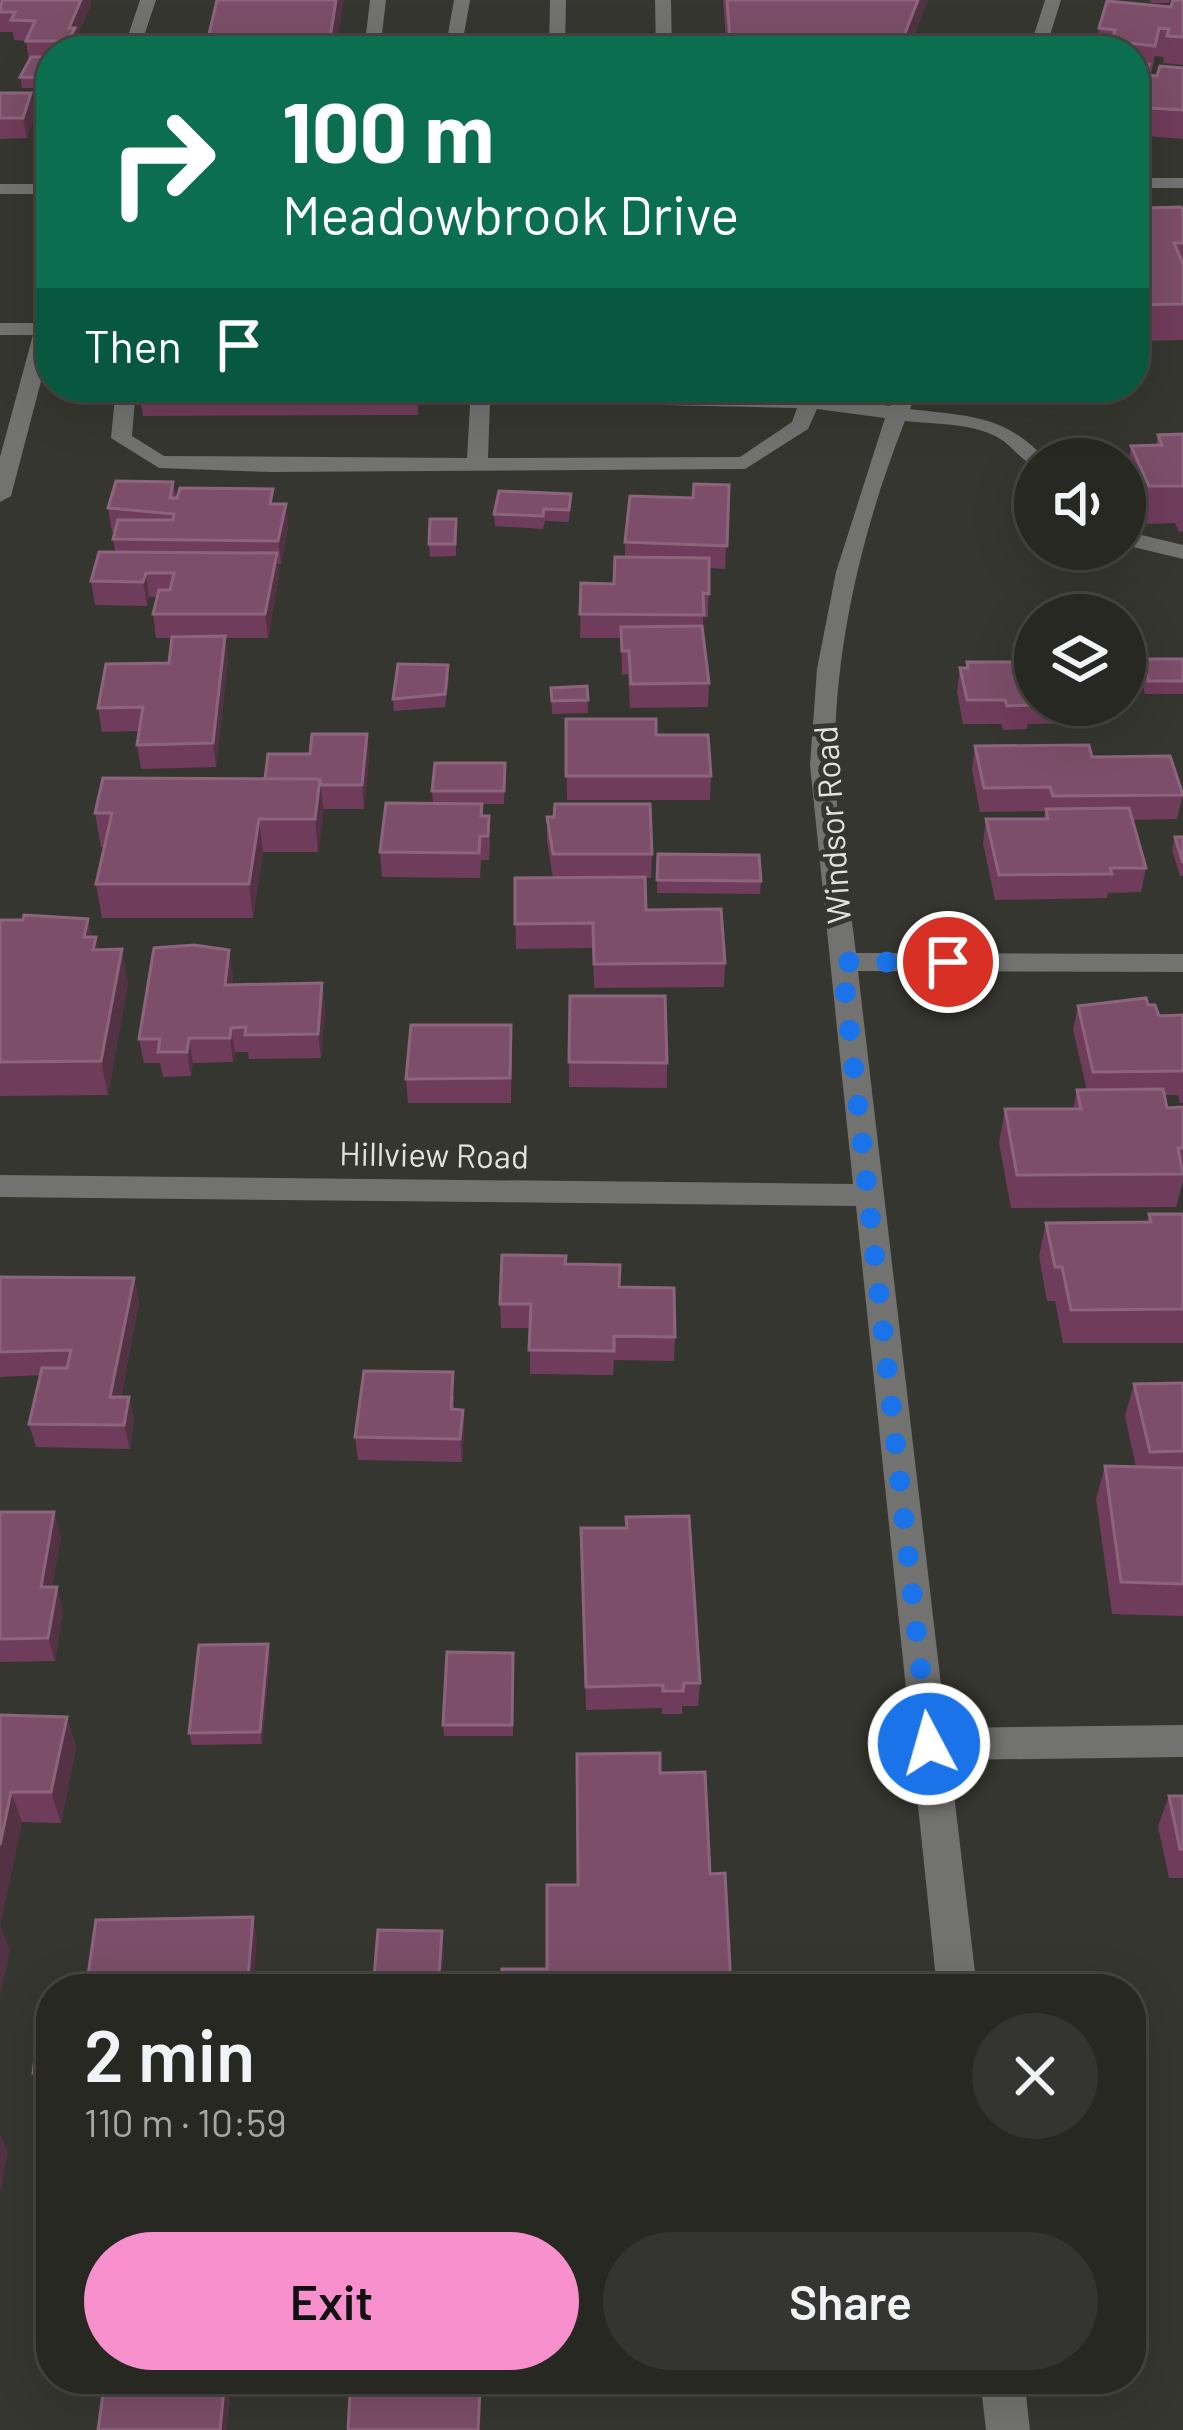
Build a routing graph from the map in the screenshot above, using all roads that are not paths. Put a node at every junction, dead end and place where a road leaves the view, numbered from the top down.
1 (148, 0) edge
2 (378, 0) edge
3 (462, 0) edge
4 (558, 0) edge
5 (663, 0) edge
6 (1053, 0) edge
7 (136, 36) edge
8 (374, 36) edge
9 (456, 36) edge
10 (557, 36) edge
11 (664, 36) edge
12 (1042, 36) edge
13 (1149, 183) edge
14 (1183, 183) edge
15 (0, 189) edge
16 (36, 189) edge
17 (36, 328) edge
18 (0, 329) edge
19 (36, 350) edge
20 (124, 402) edge
21 (480, 402) edge
22 (809, 402) edge
23 (843, 402) edge
24 (902, 402) edge
25 (896, 416) junction
26 (9, 424) edge
27 (1014, 440) edge
28 (477, 464) junction
29 (0, 496) edge
30 (1146, 543) edge
31 (1183, 552) edge
32 (842, 962) junction
33 (1183, 963) edge
34 (0, 1186) edge
35 (867, 1195) junction
36 (1183, 1741) edge
37 (929, 1744) junction
38 (955, 1974) edge
39 (1004, 2394) edge
40 (1008, 2430) edge

1 - 7 street
2 - 8 street
3 - 9 street
4 - 10 street
5 - 11 street
6 - 12 street
13 - 14 street
15 - 16 street
17 - 18 street
19 - 26 street
20 - 28 street
21 - 28 street
22 - 28 street
23 - 25 street
24 - 25 street, Windsor Road
25 - 27 street
25 - 32 street, Windsor Road
26 - 29 street
30 - 31 street
32 - 33 street
32 - 35 street, Windsor Road
34 - 35 street, Hillview Road
35 - 37 street, Windsor Road
36 - 37 street
37 - 38 street, Windsor Road
39 - 40 street

